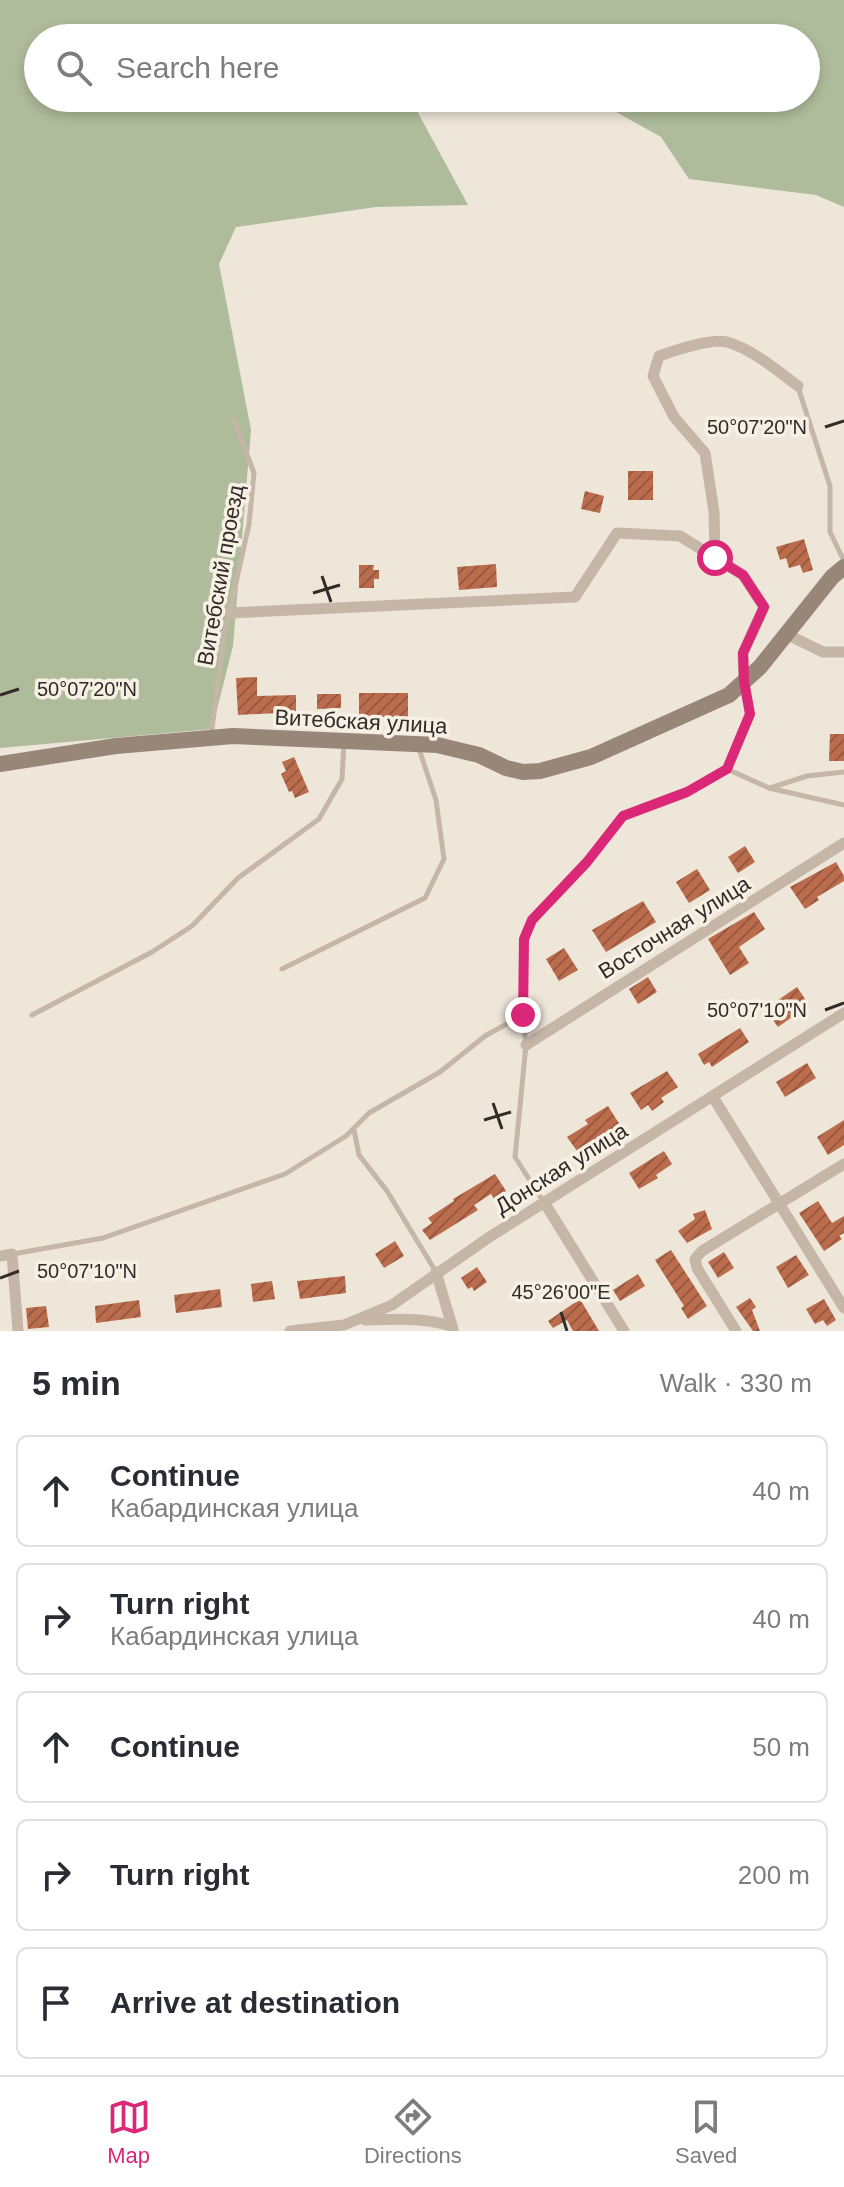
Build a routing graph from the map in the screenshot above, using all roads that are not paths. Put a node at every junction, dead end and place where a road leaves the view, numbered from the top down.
1 (798, 386) joint
2 (234, 420) dead end
3 (715, 558) junction
4 (844, 564) edge
5 (229, 613) junction
6 (786, 634) junction
7 (844, 652) edge
8 (744, 681) junction
9 (211, 738) junction
10 (344, 741) junction
11 (417, 744) junction
12 (0, 764) edge
13 (727, 769) junction
14 (844, 772) edge
15 (769, 788) junction
16 (844, 805) edge
17 (844, 843) edge
18 (282, 969) dead end
19 (844, 1013) edge
20 (32, 1015) dead end
21 (523, 1015) junction
22 (526, 1045) junction
23 (713, 1097) junction
24 (353, 1129) junction
25 (844, 1164) edge
26 (544, 1202) junction
27 (779, 1203) junction
28 (6, 1255) edge
29 (436, 1272) junction
30 (844, 1308) edge
31 (348, 1326) edge
32 (453, 1329) edge
33 (18, 1331) edge
34 (290, 1331) edge
35 (624, 1331) edge
36 (736, 1331) edge

1 - 3 street
1 - 4 lane
2 - 5 lane, Витебский проезд
3 - 5 street
3 - 8 street
4 - 6 street, Витебская улица
5 - 9 lane, Витебский проезд
6 - 7 street
6 - 8 street, Витебская улица
8 - 11 street, Витебская улица
8 - 13 lane
9 - 10 street, Витебская улица
9 - 12 street, Витебская улица
10 - 11 street, Витебская улица
10 - 20 lane
11 - 18 lane
13 - 15 lane
13 - 21 lane
14 - 15 lane
15 - 16 lane
17 - 22 street, Восточная улица
19 - 23 street, Донская улица
21 - 22 lane
21 - 24 lane
22 - 26 lane
23 - 26 street, Донская улица
23 - 27 street
24 - 28 lane
24 - 29 lane
25 - 27 street
26 - 29 street, Донская улица
26 - 35 street
27 - 30 street
27 - 36 street
28 - 33 street
29 - 31 street, Донская улица
29 - 32 street
31 - 32 street
31 - 34 street, Донская улица

